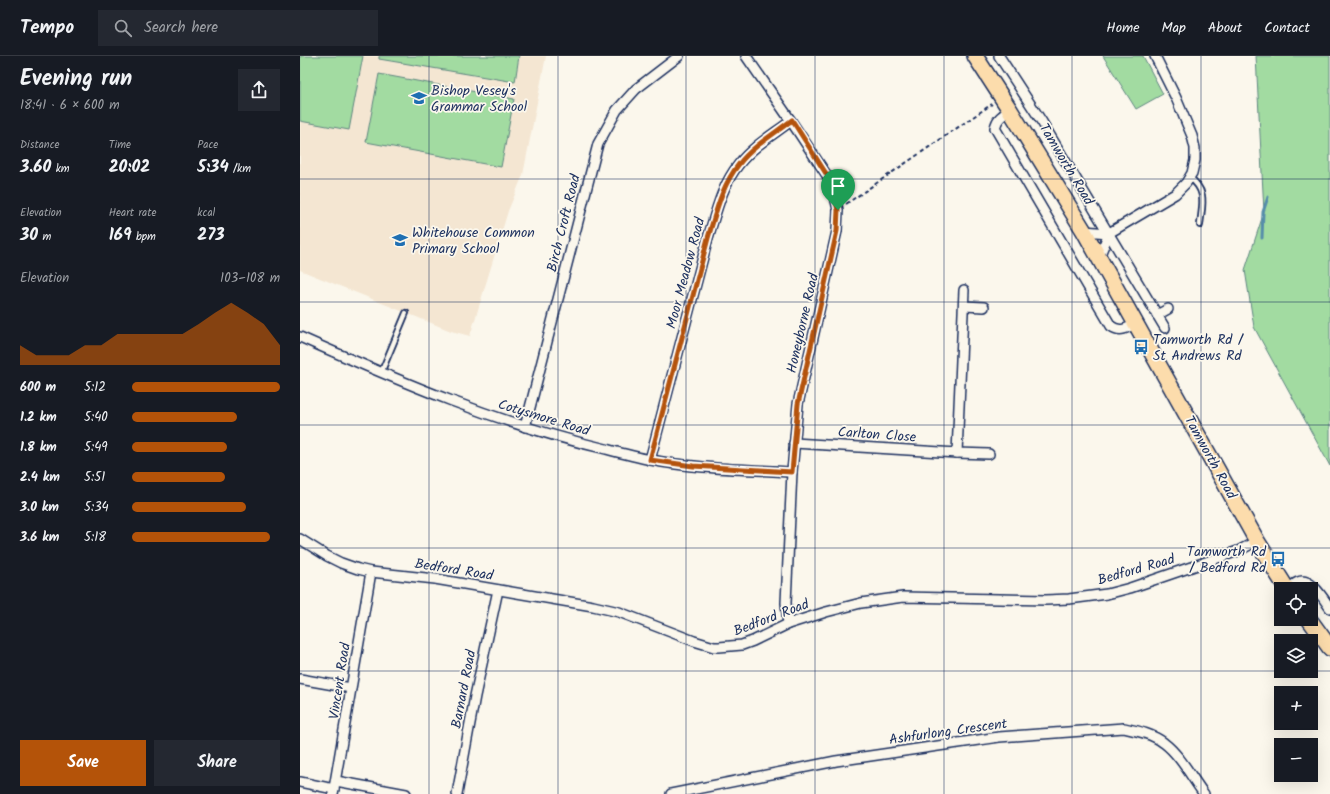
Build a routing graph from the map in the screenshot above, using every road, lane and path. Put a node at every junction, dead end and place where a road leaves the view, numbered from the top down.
1 (679, 56) edge
2 (746, 56) edge
3 (975, 56) edge
4 (999, 56) edge
5 (1157, 57) edge
6 (993, 103) dead end
7 (1010, 110) junction
8 (792, 120) junction
9 (1189, 177) junction
10 (838, 210) junction
11 (1200, 224) dead end
12 (1084, 231) junction
13 (1109, 233) junction
14 (1099, 257) junction
15 (964, 290) dead end
16 (964, 306) junction
17 (984, 307) dead end
18 (1168, 309) dead end
19 (406, 313) dead end
20 (1157, 315) junction
21 (1136, 323) junction
22 (1165, 328) dead end
23 (300, 337) edge
24 (381, 373) junction
25 (525, 427) junction
26 (794, 443) junction
27 (957, 453) junction
28 (989, 454) dead end
29 (650, 460) junction
30 (792, 472) junction
31 (300, 538) edge
32 (1257, 541) junction
33 (371, 572) junction
34 (1283, 582) edge
35 (498, 590) junction
36 (1318, 592) edge
37 (1330, 608) edge
38 (788, 624) junction
39 (1314, 626) edge
40 (1330, 648) edge
41 (300, 679) edge
42 (351, 688) junction
43 (300, 782) edge
44 (335, 788) edge
45 (406, 794) edge
46 (457, 794) edge
47 (671, 794) edge
48 (1204, 794) edge

1 - 25 street, Birch Croft Road
2 - 8 street, Honeyborne Road
3 - 7 main road, Tamworth Road
4 - 13 street, Tamworth Road
5 - 9 street
6 - 10 path
7 - 12 main road, Tamworth Road
7 - 21 street
8 - 10 street, Honeyborne Road
8 - 29 street, Moor Meadow Road
9 - 11 lane
9 - 13 street
10 - 26 street, Honeyborne Road
12 - 13 street
12 - 14 main road, Tamworth Road
13 - 14 street
13 - 20 street, Tamworth Road
14 - 21 main road, Tamworth Road
15 - 16 street
16 - 17 street
16 - 27 street
18 - 20 street
19 - 24 lane
20 - 22 street, Tamworth Road
21 - 32 main road, Tamworth Road
23 - 24 street, Cotysmore Road
24 - 25 street, Cotysmore Road
25 - 29 street, Cotysmore Road
26 - 27 street, Carlton Close
26 - 30 street, Honeyborne Road
27 - 28 street, Carlton Close
29 - 30 street, Cotysmore Road
30 - 38 street, Honeyborne Road
31 - 33 street, Bedford Road
32 - 34 main road, Tamworth Road
32 - 38 street, Bedford Road
33 - 35 street, Bedford Road
33 - 42 street, Vincent Road
35 - 38 street, Bedford Road
35 - 46 street, Barnard Road
36 - 37 street, Tamworth Road
39 - 40 main road
41 - 42 street
42 - 44 street, Vincent Road
43 - 44 street
44 - 45 street
47 - 48 street, Ashfurlong Crescent

